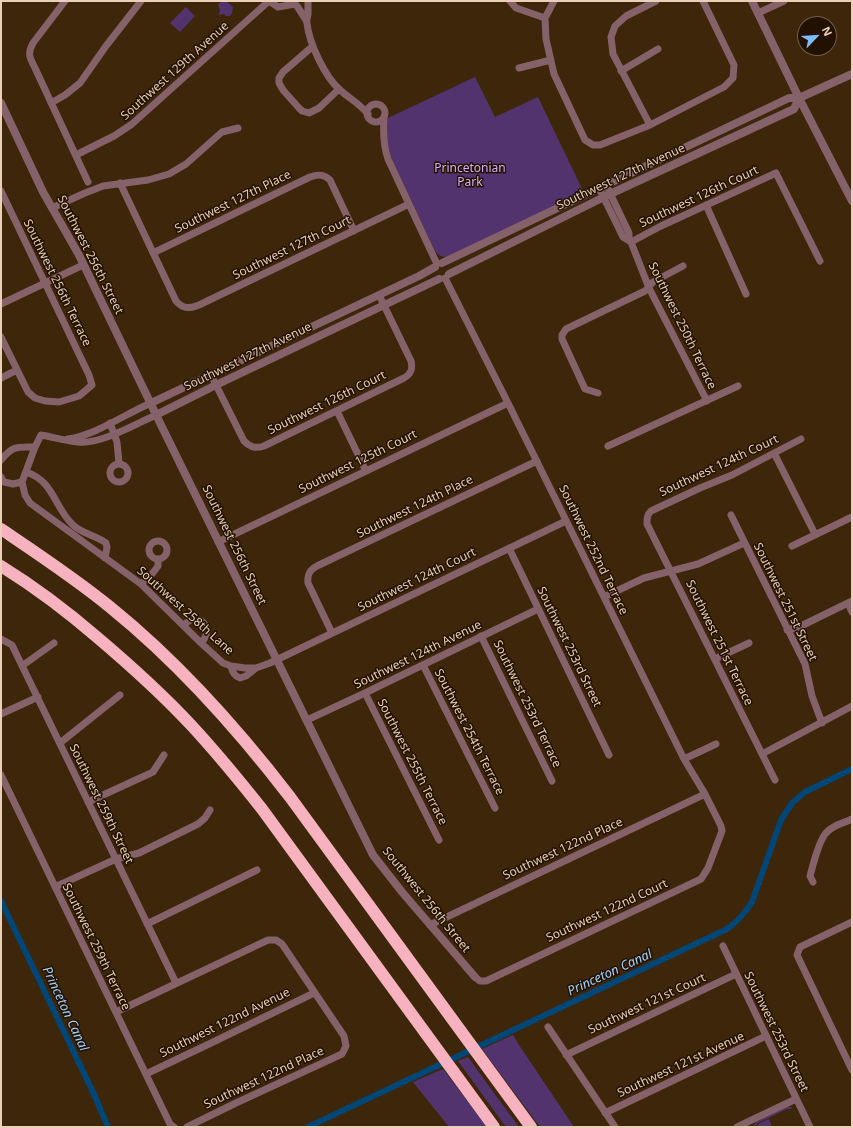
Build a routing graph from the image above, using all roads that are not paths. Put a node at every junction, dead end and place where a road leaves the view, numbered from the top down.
1 (64, 1) edge
2 (141, 1) edge
3 (269, 1) edge
4 (308, 1) edge
5 (510, 1) edge
6 (554, 1) edge
7 (656, 1) edge
8 (703, 1) edge
9 (752, 1) edge
10 (784, 1) edge
11 (293, 3) edge
12 (758, 13) junction
13 (545, 18) junction
14 (306, 20) junction
15 (313, 46) junction
16 (658, 49) dead end
17 (551, 60) junction
18 (519, 68) dead end
19 (621, 71) junction
20 (852, 74) edge
21 (339, 89) junction
22 (799, 98) junction
23 (354, 100) junction
24 (51, 102) junction
25 (1, 104) edge
26 (373, 105) junction
27 (368, 114) junction
28 (384, 117) junction
29 (375, 122) junction
30 (650, 125) junction
31 (238, 128) dead end
32 (383, 136) junction
33 (76, 155) junction
34 (88, 182) dead end
35 (120, 183) junction
36 (602, 187) junction
37 (1, 191) edge
38 (607, 196) junction
39 (852, 201) edge
40 (409, 204) junction
41 (706, 205) junction
42 (52, 208) junction
43 (521, 226) junction
44 (354, 230) junction
45 (527, 236) junction
46 (630, 241) junction
47 (153, 253) junction
48 (820, 261) dead end
49 (438, 264) junction
50 (83, 265) junction
51 (683, 266) dead end
52 (444, 277) junction
53 (45, 283) junction
54 (649, 288) junction
55 (746, 294) dead end
56 (379, 295) junction
57 (1, 304) edge
58 (384, 305) junction
59 (1, 337) edge
60 (17, 370) junction
61 (211, 375) junction
62 (1, 378) edge
63 (216, 385) junction
64 (738, 386) dead end
65 (598, 393) dead end
66 (707, 401) junction
67 (151, 403) junction
68 (508, 403) junction
69 (336, 411) junction
70 (156, 415) junction
71 (110, 423) junction
72 (114, 434) junction
73 (801, 439) dead end
74 (63, 440) junction
75 (608, 446) dead end
76 (35, 447) junction
77 (774, 453) junction
78 (1, 460) edge
79 (537, 461) junction
80 (119, 463) dead end
81 (366, 471) junction
82 (26, 472) junction
83 (1, 477) edge
84 (22, 482) junction
85 (648, 514) joint
86 (730, 515) dead end
87 (852, 517) edge
88 (566, 521) junction
89 (1, 529) edge
90 (815, 534) junction
91 (218, 542) junction
92 (744, 543) junction
93 (792, 546) dead end
94 (509, 548) junction
95 (106, 558) junction
96 (158, 559) dead end
97 (1, 566) edge
98 (671, 571) junction
99 (141, 584) junction
100 (604, 597) junction
101 (850, 602) edge
102 (538, 609) junction
103 (852, 612) edge
104 (184, 625) junction
105 (787, 630) junction
106 (332, 633) junction
107 (481, 636) junction
108 (1, 639) edge
109 (54, 643) dead end
110 (201, 643) junction
111 (749, 643) dead end
112 (715, 659) junction
113 (277, 660) junction
114 (423, 665) junction
115 (22, 666) junction
116 (231, 666) junction
117 (256, 668) junction
118 (365, 694) junction
119 (120, 695) dead end
120 (38, 698) junction
121 (852, 706) edge
122 (1, 714) edge
123 (307, 720) junction
124 (822, 723) junction
125 (60, 743) junction
126 (716, 744) dead end
127 (762, 754) junction
128 (164, 755) dead end
129 (609, 755) dead end
130 (684, 759) junction
131 (1, 775) edge
132 (775, 780) dead end
133 (552, 781) dead end
134 (705, 794) junction
135 (88, 802) junction
136 (495, 808) dead end
137 (210, 810) dead end
138 (852, 819) edge
139 (722, 831) joint
140 (440, 840) dead end
141 (116, 859) junction
142 (258, 870) dead end
143 (813, 882) dead end
144 (55, 887) junction
145 (148, 924) junction
146 (430, 925) junction
147 (851, 926) edge
148 (723, 946) dead end
149 (736, 974) junction
150 (475, 978) joint
151 (176, 983) junction
152 (314, 993) junction
153 (116, 1012) junction
154 (548, 1027) dead end
155 (766, 1036) junction
156 (566, 1055) junction
157 (852, 1070) edge
158 (146, 1074) junction
159 (796, 1099) junction
160 (605, 1113) junction
161 (742, 1126) edge
162 (174, 1127) edge
163 (187, 1127) edge
164 (494, 1127) edge
165 (531, 1127) edge
166 (615, 1127) edge
167 (810, 1127) edge

1 - 24 street
2 - 24 street
3 - 11 street, Southwest 129th Avenue
3 - 33 street, Southwest 129th Avenue
4 - 11 street, Southwest 129th Avenue
4 - 14 street
5 - 13 street
6 - 13 street
7 - 19 street
8 - 30 street
9 - 12 street
10 - 12 street
11 - 14 street
12 - 22 street
13 - 17 street
14 - 15 street
15 - 21 street
15 - 21 street
16 - 19 street
17 - 18 street
17 - 30 street
19 - 30 street
20 - 22 street, Southwest 127th Avenue
21 - 23 street
22 - 36 street, Southwest 127th Avenue
22 - 38 street, Southwest 127th Avenue
22 - 39 street
23 - 26 street
23 - 27 street
24 - 33 street
25 - 42 street, Southwest 256th Street
26 - 27 street
26 - 28 street
27 - 29 street
28 - 29 street
28 - 32 street
29 - 32 street
31 - 35 street
32 - 40 street
33 - 34 street
35 - 42 street
35 - 47 street
36 - 38 street, Southwest 250th Terrace
36 - 43 street, Southwest 127th Avenue
37 - 53 street, Southwest 256th Terrace
38 - 45 street, Southwest 127th Avenue
38 - 46 street, Southwest 250th Terrace
40 - 44 street, Southwest 127th Court
40 - 49 street
41 - 46 street, Southwest 126th Court
41 - 48 street, Southwest 126th Court
41 - 55 street
42 - 50 street, Southwest 256th Street
43 - 45 street
43 - 49 street, Southwest 127th Avenue
44 - 47 street, Southwest 127th Place
44 - 47 street, Southwest 127th Court
45 - 52 street, Southwest 127th Avenue
46 - 54 street, Southwest 250th Terrace
49 - 52 street
49 - 52 street
49 - 56 street, Southwest 127th Avenue
50 - 53 street
50 - 67 street, Southwest 256th Street
51 - 54 street
52 - 58 street, Southwest 127th Avenue
52 - 68 street, Southwest 252nd Terrace
53 - 57 street
53 - 60 street, Southwest 256th Terrace
54 - 65 street
54 - 66 street, Southwest 250th Terrace
56 - 58 street
56 - 61 street, Southwest 127th Avenue
58 - 63 street, Southwest 127th Avenue
58 - 69 street, Southwest 126th Court
59 - 60 street
60 - 62 street
61 - 63 street
61 - 67 street, Southwest 127th Avenue
63 - 69 street, Southwest 126th Court
63 - 70 street, Southwest 127th Avenue
64 - 66 street
66 - 75 street
67 - 70 street, Southwest 256th Street
67 - 71 street, Southwest 127th Avenue
68 - 79 street, Southwest 252nd Terrace
68 - 81 street, Southwest 125th Court
69 - 81 street
70 - 72 street, Southwest 127th Avenue
70 - 91 street, Southwest 256th Street
71 - 72 street
71 - 74 street, Southwest 127th Avenue
72 - 74 street, Southwest 127th Avenue
72 - 80 street
73 - 77 street, Southwest 124th Court
74 - 76 street, Southwest 127th Avenue
76 - 78 street
76 - 82 street
77 - 85 street, Southwest 124th Court
77 - 90 street
79 - 88 street, Southwest 252nd Terrace
79 - 106 street, Southwest 124th Place
81 - 91 street, Southwest 125th Court
82 - 84 street
82 - 95 street
83 - 84 street
84 - 95 street, Southwest 258th Lane
85 - 98 street, Southwest 251st Terrace
86 - 92 street, Southwest 251st Street
87 - 90 street
88 - 94 street, Southwest 124th Court
88 - 100 street, Southwest 252nd Terrace
89 - 165 highway
90 - 93 street
91 - 113 street, Southwest 256th Street
92 - 98 street
92 - 105 street, Southwest 251st Street
94 - 102 street, Southwest 253rd Street
94 - 106 street, Southwest 124th Court
95 - 99 street, Southwest 258th Lane
96 - 99 street
97 - 164 highway
98 - 100 street
98 - 112 street, Southwest 251st Terrace
99 - 104 street, Southwest 258th Lane
100 - 130 street, Southwest 252nd Terrace
101 - 103 street
101 - 105 street
102 - 107 street, Southwest 124th Avenue
102 - 129 street, Southwest 253rd Street
104 - 110 street, Southwest 258th Lane
104 - 110 street
105 - 124 street, Southwest 251st Street
106 - 113 street, Southwest 124th Court
107 - 114 street, Southwest 124th Avenue
107 - 133 street, Southwest 253rd Terrace
108 - 115 street, Southwest 259th Street
109 - 115 street
110 - 116 street, Southwest 258th Lane
111 - 112 street
112 - 127 street, Southwest 251st Terrace
113 - 117 street, Southwest 258th Lane
113 - 123 street, Southwest 256th Street
114 - 118 street, Southwest 124th Avenue
114 - 136 street, Southwest 254th Terrace
115 - 120 street, Southwest 259th Street
116 - 117 street, Southwest 258th Lane
116 - 117 street
118 - 123 street, Southwest 124th Avenue
118 - 140 street, Southwest 255th Terrace
119 - 125 street
120 - 122 street
120 - 125 street, Southwest 259th Street
121 - 124 street
123 - 146 street, Southwest 256th Street
124 - 127 street
125 - 135 street, Southwest 259th Street
126 - 130 street
127 - 132 street, Southwest 251st Terrace
128 - 135 street
130 - 134 street, Southwest 252nd Terrace
131 - 144 street, Southwest 259th Terrace
134 - 139 street, Southwest 252nd Terrace
134 - 146 street, Southwest 122nd Place
135 - 141 street, Southwest 259th Street
137 - 141 street
138 - 143 street
139 - 150 street, Southwest 122nd Court
141 - 144 street
141 - 145 street, Southwest 259th Street
142 - 145 street
144 - 153 street, Southwest 259th Terrace
145 - 151 street, Southwest 259th Street
146 - 150 street, Southwest 256th Street
147 - 157 street
148 - 149 street, Southwest 253rd Street
149 - 155 street, Southwest 253rd Street
149 - 156 street, Southwest 121st Court
151 - 152 street
151 - 153 street
152 - 158 street, Southwest 122nd Avenue
152 - 163 street, Southwest 122nd Place
153 - 158 street, Southwest 259th Terrace
154 - 156 street
155 - 159 street, Southwest 253rd Street
155 - 160 street, Southwest 121st Avenue
156 - 160 street
158 - 162 street, Southwest 259th Terrace
159 - 161 street
159 - 167 street, Southwest 253rd Street
160 - 166 street

